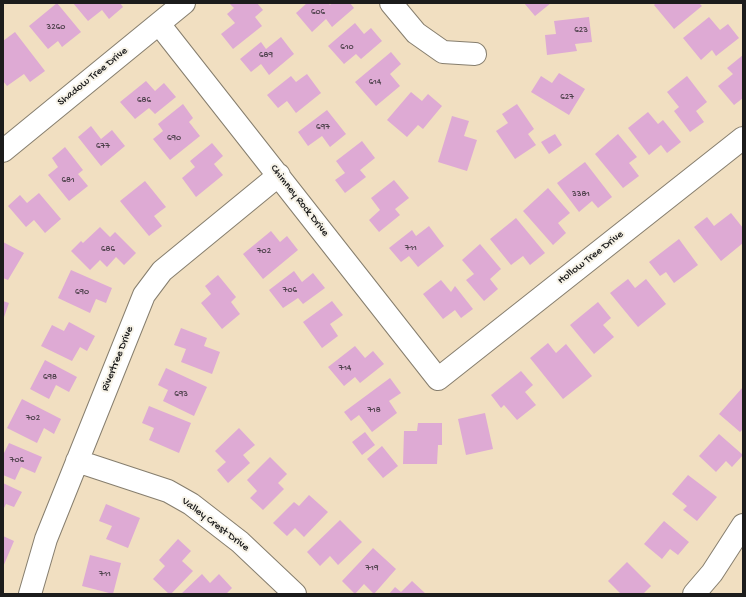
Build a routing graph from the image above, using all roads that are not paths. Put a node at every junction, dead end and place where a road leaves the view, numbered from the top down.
1 (184, 3) edge
2 (391, 3) edge
3 (159, 24) junction
4 (475, 54) dead end
5 (743, 138) edge
6 (3, 151) edge
7 (279, 175) junction
8 (438, 379) joint
9 (77, 461) junction
10 (743, 525) edge
11 (30, 594) edge
12 (295, 594) edge
13 (694, 594) edge

1 - 3 street, Shadow Tree Drive
2 - 4 street
3 - 6 street, Shadow Tree Drive
3 - 7 street, Chimney Rock Drive
5 - 8 street, Hollow Tree Drive
7 - 8 street, Chimney Rock Drive
7 - 9 street, Rivertree Drive
9 - 11 street, Rivertree Drive
9 - 12 street, Valley Crest Drive
10 - 13 street

